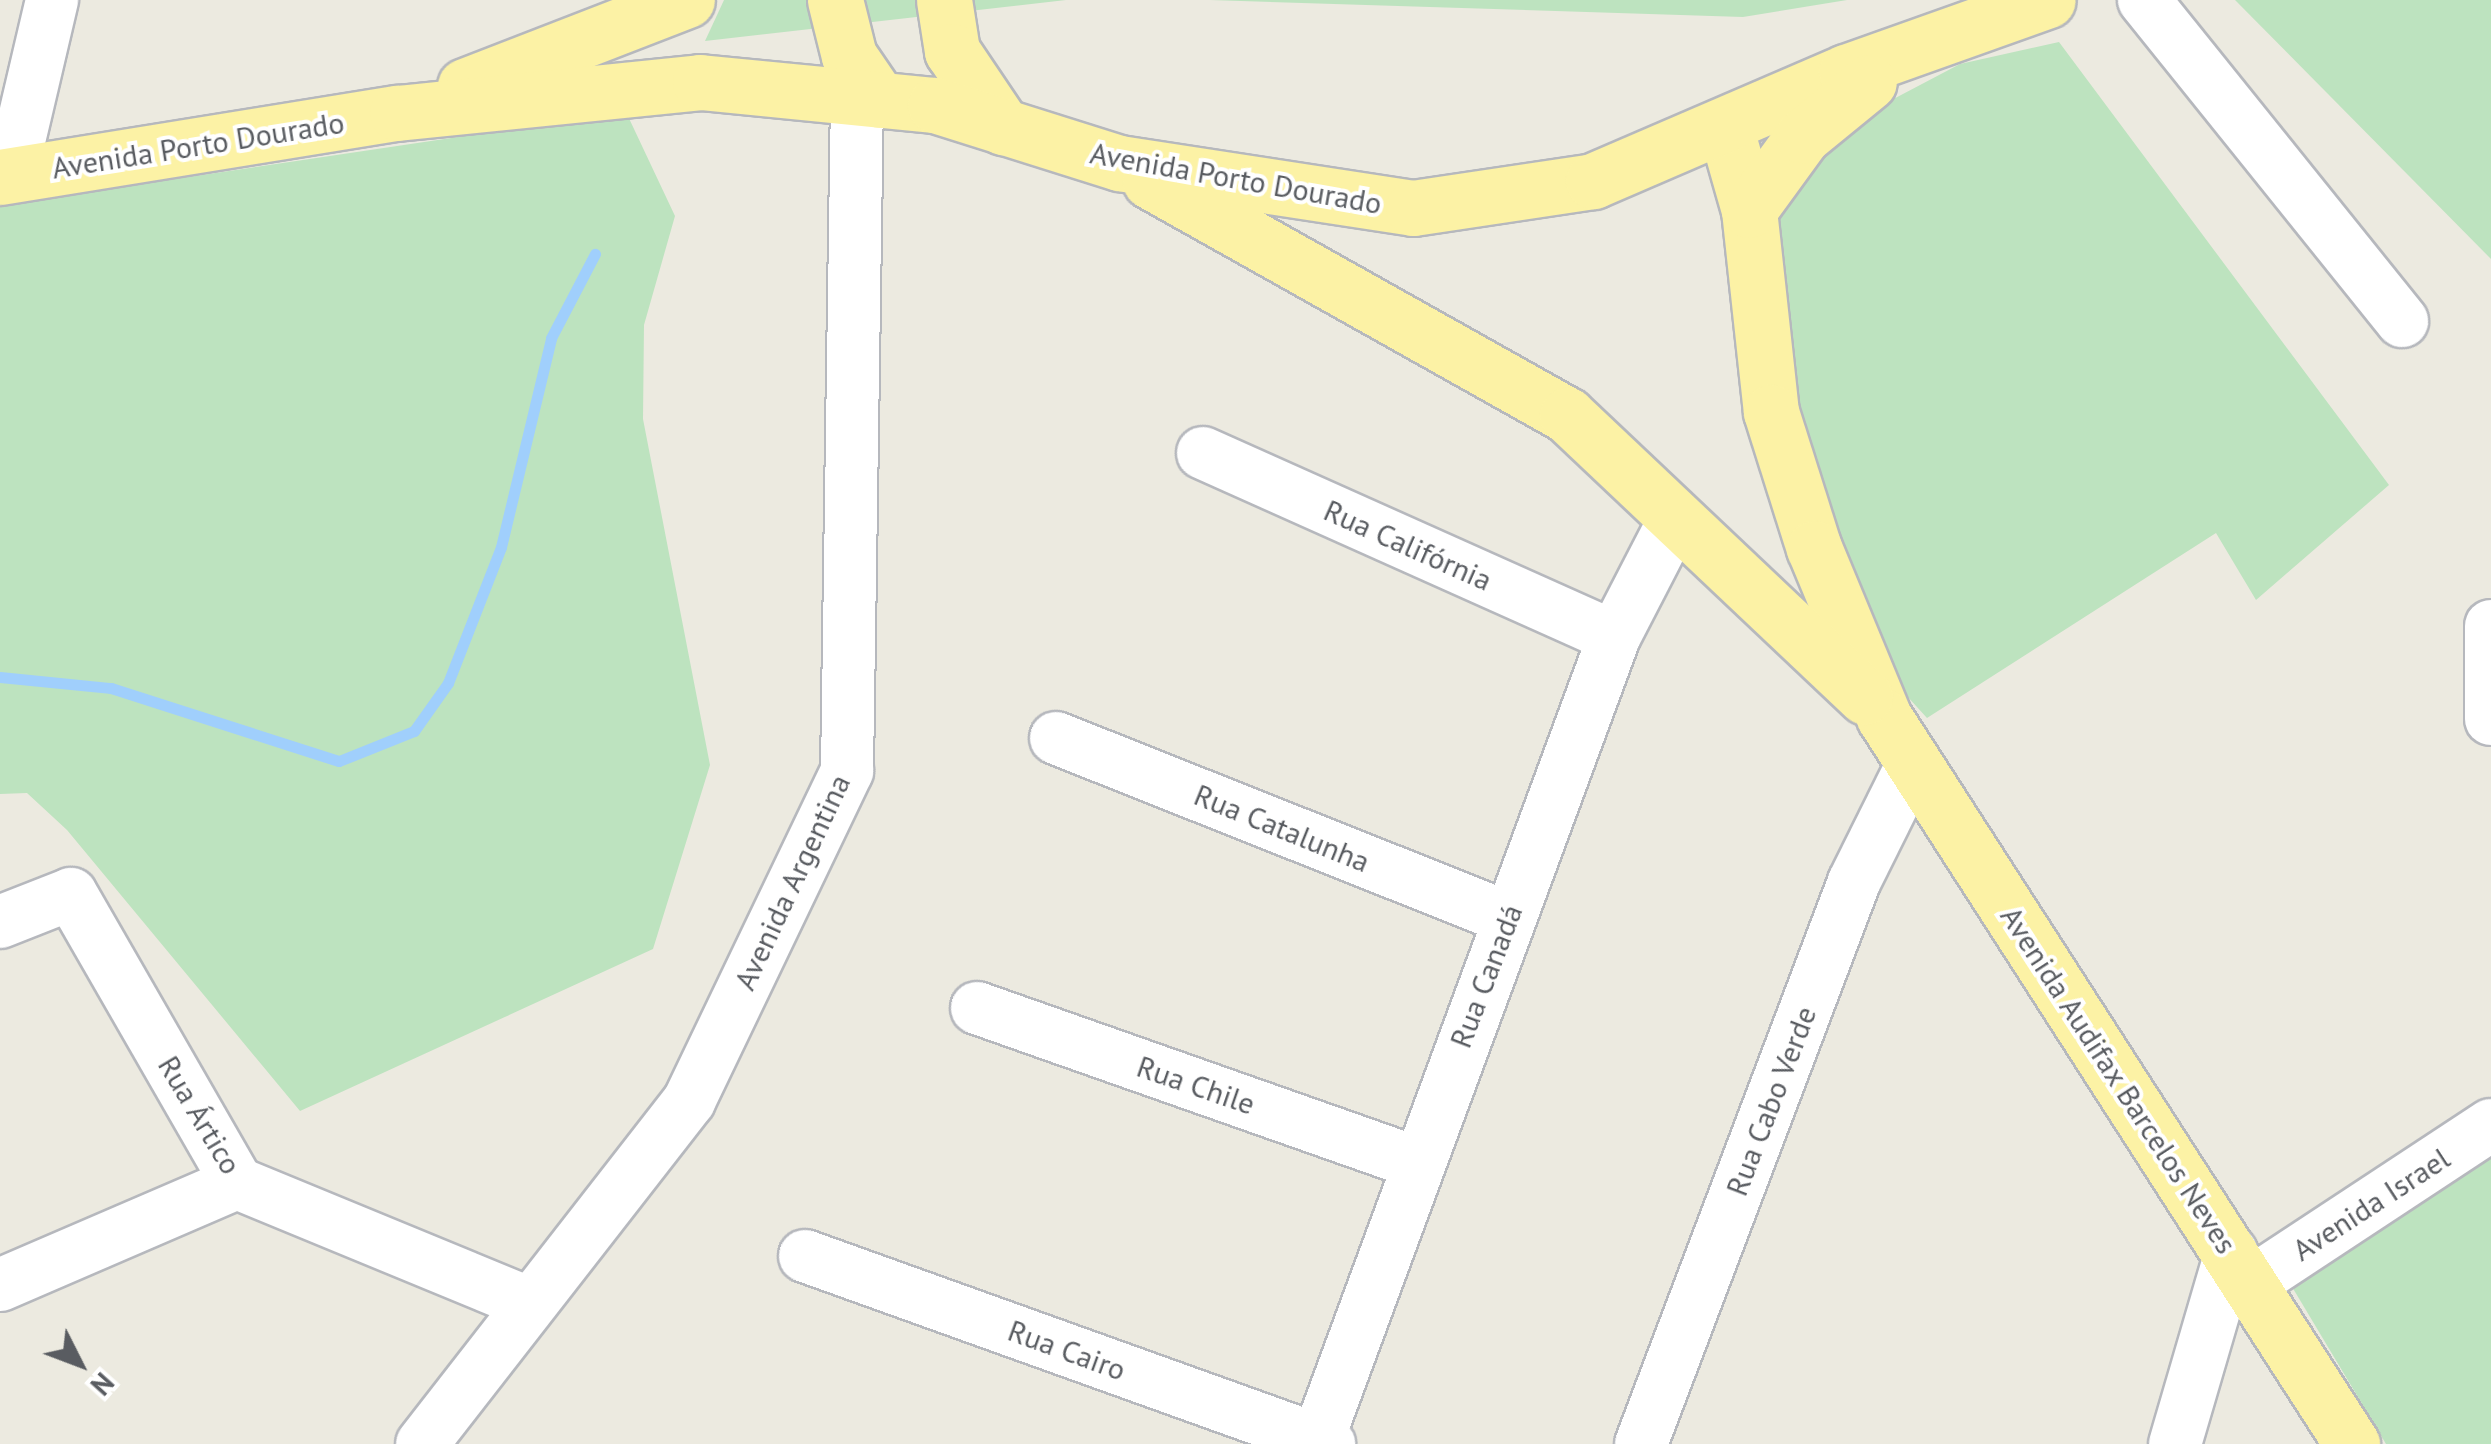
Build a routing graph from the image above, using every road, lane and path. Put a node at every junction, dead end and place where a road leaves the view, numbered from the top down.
1 (52, 0) edge
2 (686, 0) edge
3 (835, 0) edge
4 (944, 0) edge
5 (2144, 0) edge
6 (2037, 3) edge
7 (868, 99) junction
8 (397, 113) junction
9 (1725, 126) junction
10 (1003, 127) junction
11 (1119, 163) junction
12 (5, 176) edge
13 (1750, 210) junction
14 (2402, 321) dead end
15 (1203, 453) dead end
16 (1676, 517) junction
17 (2491, 626) edge
18 (1614, 636) junction
19 (1884, 717) junction
20 (2491, 719) edge
21 (1056, 738) dead end
22 (1913, 763) junction
23 (1509, 918) junction
24 (0, 922) edge
25 (976, 1008) dead end
26 (2491, 1125) edge
27 (1415, 1162) junction
28 (238, 1183) junction
29 (805, 1256) dead end
30 (2241, 1268) junction
31 (0, 1285) edge
32 (530, 1304) junction
33 (1321, 1443) edge
34 (422, 1444) edge
35 (1641, 1444) edge
36 (2175, 1444) edge
37 (2352, 1444) edge

1 - 12 street
2 - 8 main road, Avenida Porto Dourado
3 - 7 main road
4 - 10 main road
5 - 14 street
6 - 9 main road, Avenida Porto Dourado
6 - 13 main road
7 - 8 main road, Avenida Porto Dourado
7 - 10 main road, Avenida Porto Dourado
7 - 32 street, Avenida Argentina
8 - 12 main road, Avenida Porto Dourado
9 - 11 main road, Avenida Porto Dourado
9 - 13 main road, Avenida Audifax Barcelos Neves
10 - 11 main road, Avenida Porto Dourado
11 - 16 main road, Avenida Audifax Barcelos Neves
13 - 19 main road, Avenida Audifax Barcelos Neves
15 - 18 street, Rua Califórnia
16 - 18 street, Rua Canadá
16 - 19 main road, Avenida Audifax Barcelos Neves
17 - 20 street
18 - 23 street, Rua Canadá
19 - 22 main road, Avenida Audifax Barcelos Neves
21 - 23 street, Rua Catalunha
22 - 30 main road, Avenida Audifax Barcelos Neves
22 - 35 street, Rua Cabo Verde
23 - 27 street, Rua Canadá
24 - 28 street, Rua Ártico
25 - 27 street, Rua Chile
26 - 30 street, Avenida Israel
27 - 33 street, Rua Canadá
28 - 31 street
28 - 32 street, Rua Ártico
29 - 33 street, Rua Cairo
30 - 36 street
30 - 37 main road, Avenida Audifax Barcelos Neves
32 - 34 street, Avenida Argentina

